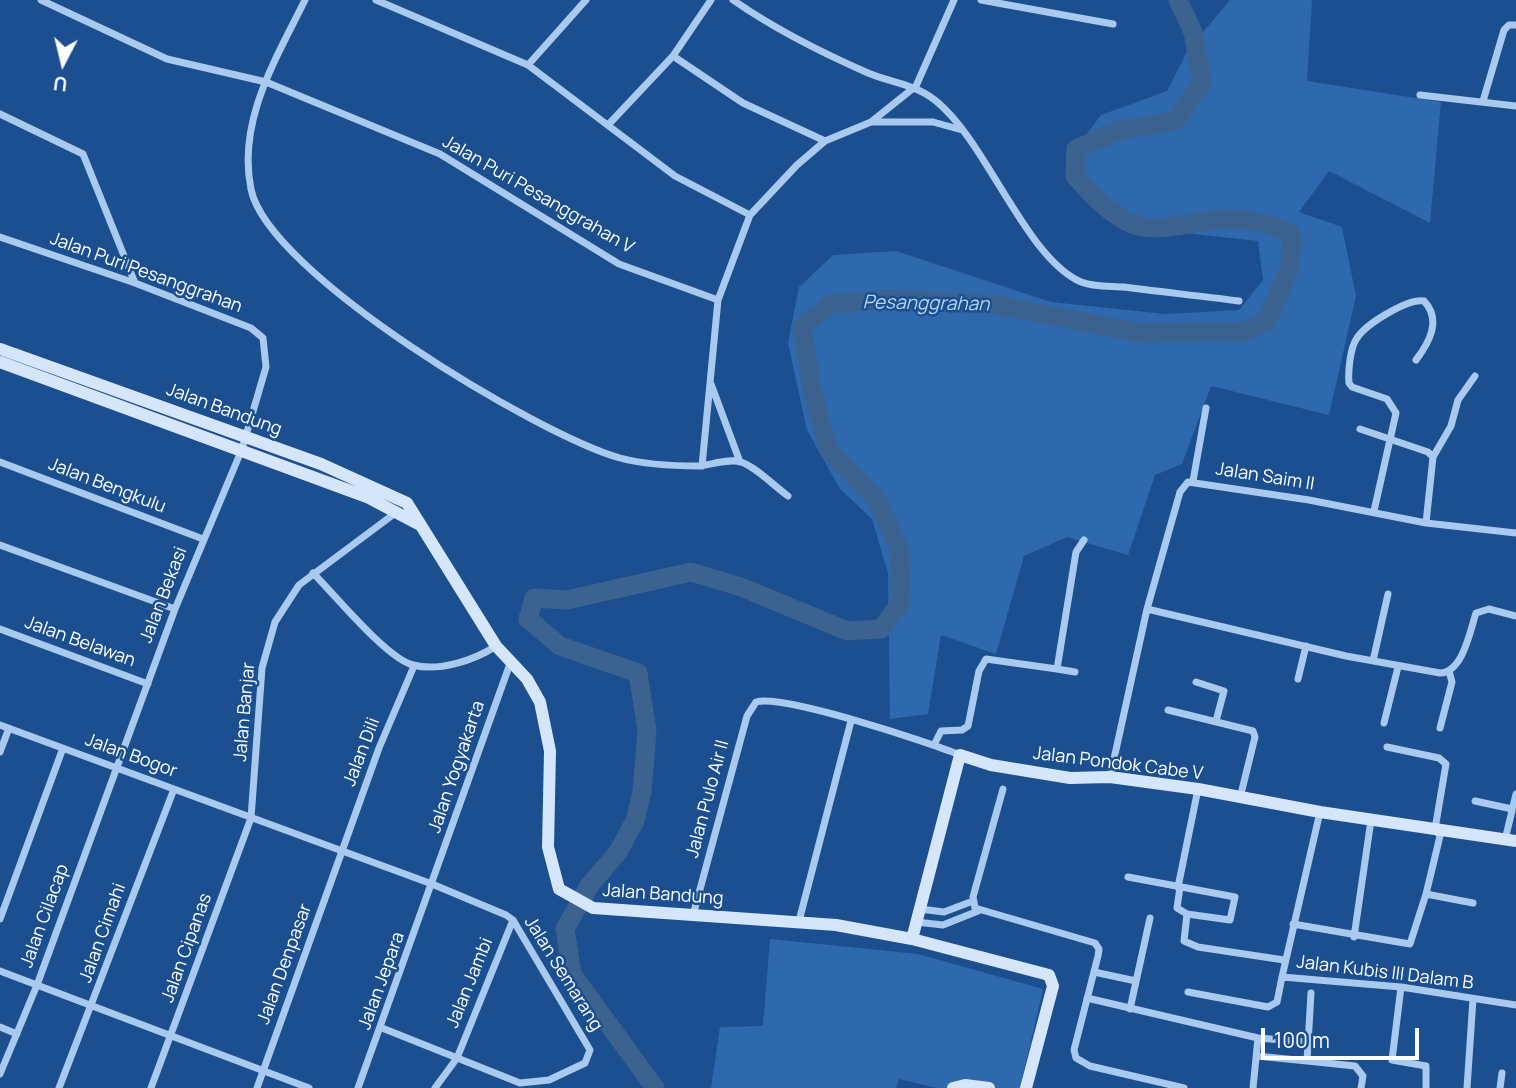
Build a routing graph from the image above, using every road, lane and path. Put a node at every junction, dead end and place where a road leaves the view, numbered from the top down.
1 (41, 0) edge
2 (305, 0) edge
3 (376, 0) edge
4 (586, 0) edge
5 (711, 0) edge
6 (733, 0) edge
7 (954, 0) edge
8 (981, 0) edge
9 (1113, 24) dead end
10 (1516, 25) edge
11 (673, 56) junction
12 (528, 65) junction
13 (266, 82) junction
14 (916, 86) junction
15 (1420, 95) dead end
16 (1483, 101) junction
17 (1516, 106) edge
18 (0, 114) edge
19 (871, 122) junction
20 (608, 125) junction
21 (963, 130) junction
22 (825, 141) junction
23 (750, 215) junction
24 (0, 237) edge
25 (135, 283) junction
26 (718, 300) junction
27 (1239, 301) dead end
28 (0, 349) edge
29 (1416, 360) dead end
30 (0, 362) edge
31 (1475, 376) dead end
32 (709, 380) junction
33 (1206, 408) dead end
34 (1360, 429) dead end
35 (246, 435) junction
36 (1390, 440) junction
37 (242, 449) junction
38 (1433, 457) junction
39 (740, 461) junction
40 (0, 462) edge
41 (702, 466) junction
42 (1193, 481) junction
43 (788, 496) dead end
44 (407, 503) junction
45 (1374, 512) junction
46 (396, 513) junction
47 (1426, 523) junction
48 (421, 526) junction
49 (1516, 533) edge
50 (203, 538) junction
51 (1084, 540) dead end
52 (0, 545) edge
53 (313, 573) junction
54 (1388, 594) dead end
55 (174, 609) junction
56 (1147, 609) junction
57 (1516, 616) edge
58 (0, 629) edge
59 (496, 646) junction
60 (1306, 646) junction
61 (511, 660) junction
62 (1373, 661) junction
63 (414, 666) junction
64 (1398, 667) junction
65 (1057, 669) junction
66 (1449, 671) junction
67 (1075, 672) dead end
68 (1298, 679) dead end
69 (1196, 682) dead end
70 (148, 684) junction
71 (764, 700) joint
72 (1168, 710) dead end
73 (851, 720) junction
74 (1216, 721) junction
75 (1384, 723) dead end
76 (0, 725) edge
77 (9, 728) junction
78 (1440, 729) dead end
79 (934, 745) junction
80 (1387, 747) dead end
81 (63, 748) junction
82 (0, 752) edge
83 (960, 755) junction
84 (117, 768) junction
85 (1110, 777) junction
86 (174, 789) junction
87 (1003, 789) dead end
88 (1198, 789) junction
89 (1516, 794) edge
90 (1240, 799) junction
91 (1475, 801) dead end
92 (1512, 809) junction
93 (1320, 812) junction
94 (251, 817) junction
95 (1371, 820) junction
96 (1435, 829) junction
97 (1510, 841) edge
98 (343, 851) junction
99 (1128, 877) dead end
100 (432, 884) junction
101 (1179, 887) junction
102 (1426, 894) junction
103 (973, 901) junction
104 (1474, 903) dead end
105 (978, 911) junction
106 (1187, 914) junction
107 (693, 915) junction
108 (918, 915) junction
109 (1150, 918) dead end
110 (0, 919) edge
111 (513, 920) junction
112 (799, 921) junction
113 (1293, 924) junction
114 (1354, 937) junction
115 (912, 939) junction
116 (1284, 960) junction
117 (0, 971) edge
118 (1094, 972) junction
119 (1282, 977) junction
120 (1136, 981) junction
121 (37, 985) junction
122 (1401, 987) junction
123 (1188, 992) dead end
124 (1311, 993) dead end
125 (1087, 998) junction
126 (1473, 999) junction
127 (93, 1004) junction
128 (1516, 1005) edge
129 (1130, 1009) junction
130 (0, 1027) edge
131 (382, 1028) junction
132 (17, 1034) junction
133 (171, 1038) junction
134 (1258, 1038) junction
135 (1308, 1042) junction
136 (1257, 1056) junction
137 (457, 1058) junction
138 (1307, 1060) junction
139 (263, 1072) junction
140 (1502, 1073) dead end
141 (0, 1074) edge
142 (59, 1088) edge
143 (151, 1088) edge
144 (257, 1088) edge
145 (309, 1088) edge
146 (358, 1088) edge
147 (435, 1088) edge
148 (953, 1088) edge
149 (989, 1088) edge
150 (1026, 1088) edge
151 (1184, 1088) edge
152 (1253, 1088) edge
153 (1361, 1088) edge
154 (1426, 1088) edge
155 (1467, 1088) edge
156 (1500, 1088) edge

1 - 13 street, Jalan Puri Pesanggrahan V
2 - 13 street
3 - 12 street
4 - 12 street
5 - 11 street
6 - 14 street
7 - 14 street
8 - 9 street
10 - 16 street
11 - 20 street
11 - 22 street
12 - 20 street
13 - 26 street, Jalan Puri Pesanggrahan V
13 - 41 street
14 - 19 street
14 - 21 street
15 - 16 street
16 - 17 street
18 - 25 street
19 - 21 street
19 - 22 street
20 - 23 street
21 - 27 street
22 - 23 street
23 - 26 street
24 - 25 street, Jalan Puri Pesanggrahan
25 - 35 street, Jalan Puri Pesanggrahan
26 - 32 street
28 - 35 street, Jalan Bandung
29 - 36 street
30 - 37 street, Jalan Bandung
31 - 38 street
32 - 39 street
32 - 41 street
33 - 42 street
34 - 36 street
35 - 37 street, Jalan Bekasi
35 - 44 street, Jalan Bandung
36 - 38 street
36 - 45 street
37 - 46 street, Jalan Bandung
37 - 50 street, Jalan Bekasi
38 - 47 street
39 - 41 street
39 - 43 street
40 - 50 street, Jalan Bengkulu
42 - 45 street, Jalan Saim II
42 - 56 street, Jalan Saim II
44 - 46 street, Jalan Banjar
44 - 48 street, Jalan Bandung
45 - 47 street, Jalan Saim II
46 - 48 street, Jalan Bandung
46 - 53 street, Jalan Banjar
47 - 49 street, Jalan Saim II
48 - 59 street, Jalan Bandung
50 - 55 street, Jalan Bekasi
51 - 65 street
52 - 55 street
53 - 63 street
53 - 94 street, Jalan Banjar
54 - 62 street
55 - 70 street, Jalan Bekasi
56 - 60 street
56 - 85 street, Jalan Saim II
57 - 66 street
58 - 70 street, Jalan Belawan
59 - 61 street, Jalan Bandung
59 - 63 street
60 - 62 street
60 - 68 street
61 - 100 street, Jalan Yogyakarta
61 - 107 street, Jalan Bandung
62 - 64 street
63 - 98 street, Jalan Dili
64 - 66 street
64 - 75 street
65 - 67 street
65 - 79 street
66 - 78 street
69 - 74 street
70 - 84 street, Jalan Bekasi
71 - 73 street, Jalan Pondok Cabe V
71 - 107 street, Jalan Pulo Air II
72 - 74 street
73 - 79 street, Jalan Pondok Cabe V
73 - 112 street
74 - 90 street
76 - 77 street, Jalan Bogor
77 - 81 street, Jalan Bogor
77 - 82 street
79 - 83 street, Jalan Pondok Cabe V
80 - 96 street
81 - 84 street, Jalan Bogor
81 - 110 street
83 - 85 street, Jalan Pondok Cabe V
83 - 108 street
84 - 86 street, Jalan Bogor
84 - 121 street, Jalan Cilacap
85 - 88 street, Jalan Pondok Cabe V
86 - 94 street, Jalan Bogor
86 - 127 street, Jalan Cimahi
87 - 103 street
88 - 90 street, Jalan Pondok Cabe V
88 - 101 street
89 - 92 street
90 - 93 street, Jalan Pondok Cabe V
91 - 92 street
92 - 97 street
93 - 95 street, Jalan Pondok Cabe V
93 - 113 street
94 - 98 street, Jalan Semarang
94 - 133 street, Jalan Cipanas
95 - 96 street, Jalan Pondok Cabe V
95 - 114 street
96 - 97 street, Jalan Pondok Cabe V
96 - 102 street
98 - 100 street, Jalan Semarang
98 - 139 street, Jalan Denpasar
99 - 101 street
100 - 111 street, Jalan Semarang
100 - 131 street, Jalan Jepara
101 - 106 street
101 - 106 street
102 - 104 street
102 - 114 street
103 - 105 street
103 - 108 street
105 - 108 street
105 - 118 street
106 - 116 street
107 - 112 street, Jalan Bandung
108 - 115 street
109 - 120 street
111 - 137 street, Jalan Jambi
111 - 137 street, Jalan Semarang
112 - 115 street, Jalan Bandung
113 - 114 street
113 - 116 street
115 - 150 street, Jalan Bandung
116 - 119 street
117 - 121 street
118 - 120 street
118 - 125 street
119 - 122 street, Jalan Kubis III Dalam B
119 - 123 street, Jalan Kubis III Dalam B
120 - 129 street
121 - 127 street
121 - 132 street, Jalan Cilacap
122 - 126 street, Jalan Kubis III Dalam B
122 - 154 street
124 - 135 street
125 - 129 street
125 - 151 street
126 - 128 street, Jalan Kubis III Dalam B
126 - 155 street
127 - 133 street
127 - 142 street, Jalan Cimahi
129 - 134 street
130 - 132 street
131 - 137 street, Jalan Semarang
131 - 146 street, Jalan Jepara
132 - 141 street, Jalan Cilacap
133 - 139 street
133 - 143 street, Jalan Cipanas
134 - 135 street
134 - 136 street
135 - 138 street
136 - 138 street
136 - 152 street
137 - 147 street, Jalan Jambi
138 - 153 street
139 - 144 street, Jalan Denpasar
139 - 145 street
140 - 156 street
148 - 149 street

